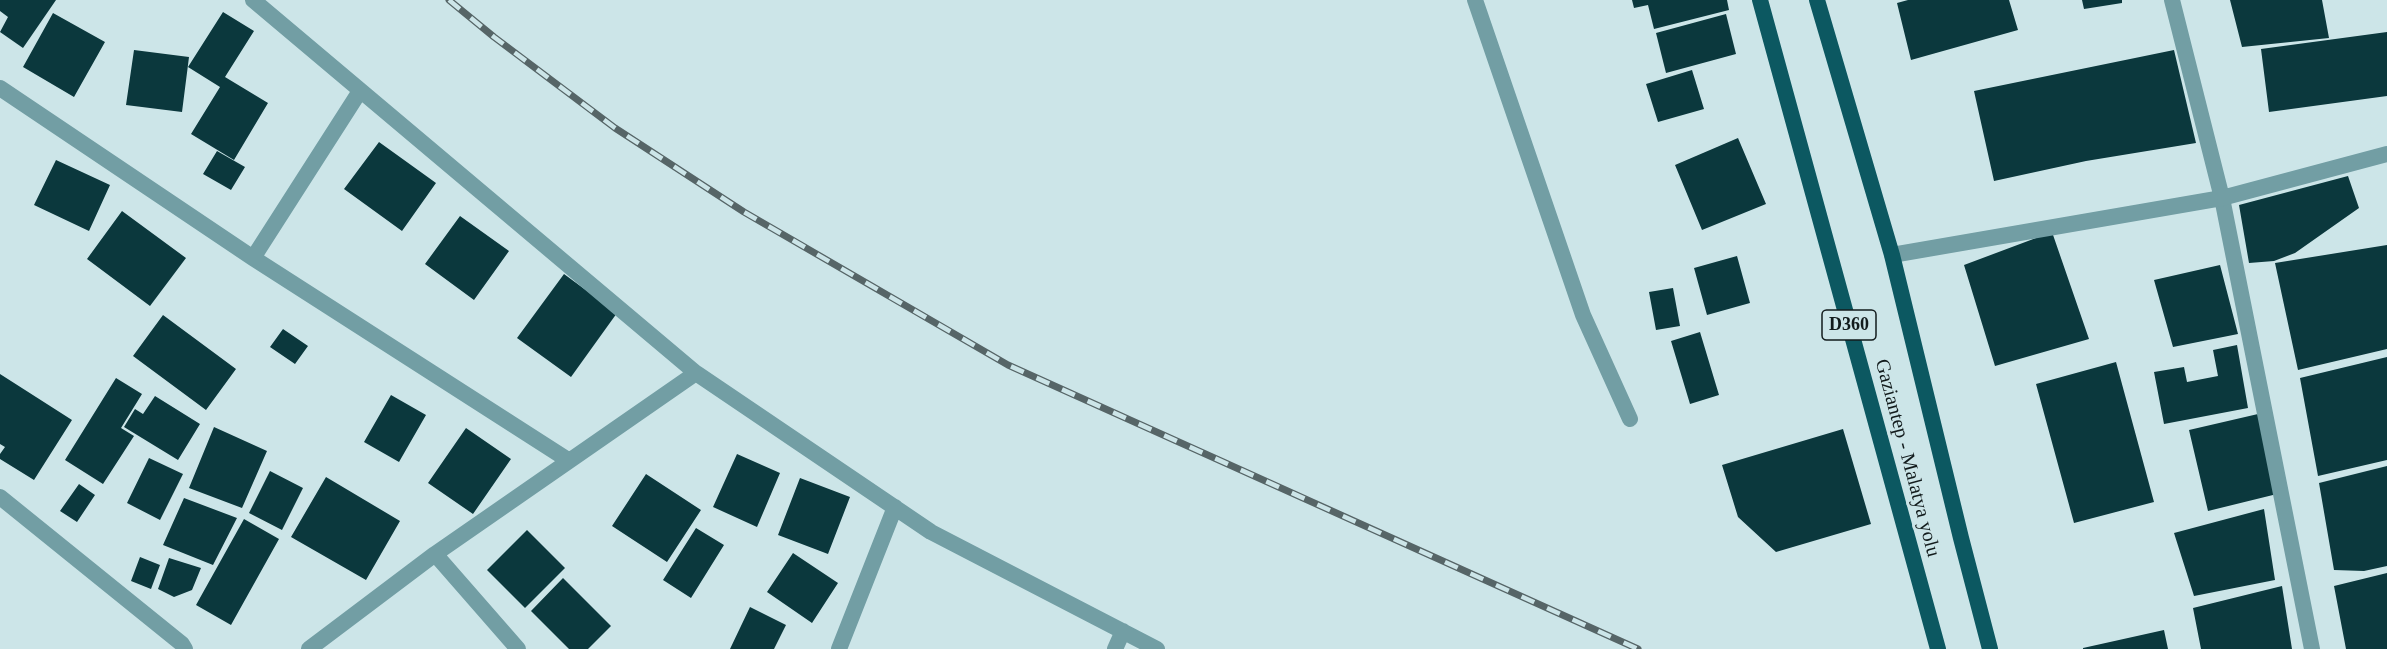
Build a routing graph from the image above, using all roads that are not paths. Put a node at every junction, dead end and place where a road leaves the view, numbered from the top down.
1 (253, 0) edge
2 (1475, 0) edge
3 (1760, 0) edge
4 (1817, 0) edge
5 (2172, 0) edge
6 (0, 88) edge
7 (360, 91) junction
8 (2387, 154) edge
9 (2222, 198) junction
10 (1892, 255) junction
11 (253, 258) junction
12 (696, 373) junction
13 (1630, 419) dead end
14 (568, 460) junction
15 (0, 497) edge
16 (895, 507) junction
17 (435, 554) junction
18 (1123, 631) junction
19 (185, 649) edge
20 (309, 649) edge
21 (518, 649) edge
22 (839, 649) edge
23 (1115, 649) edge
24 (1157, 649) edge
25 (1938, 649) edge
26 (1990, 649) edge
27 (2312, 649) edge

1 - 7 street
2 - 13 street
3 - 25 highway, Gaziantep - Malatya yolu / D360
4 - 10 highway, Gaziantep - Malatya yolu / D360
5 - 9 street
6 - 11 street
7 - 11 street
7 - 12 street
8 - 9 street
9 - 10 street
9 - 27 street
10 - 26 highway, Gaziantep - Malatya yolu / D360
11 - 14 street
12 - 14 street
12 - 16 street
14 - 17 street
15 - 19 street
16 - 18 street
16 - 22 street
17 - 20 street
17 - 21 street
18 - 23 street
18 - 24 street

